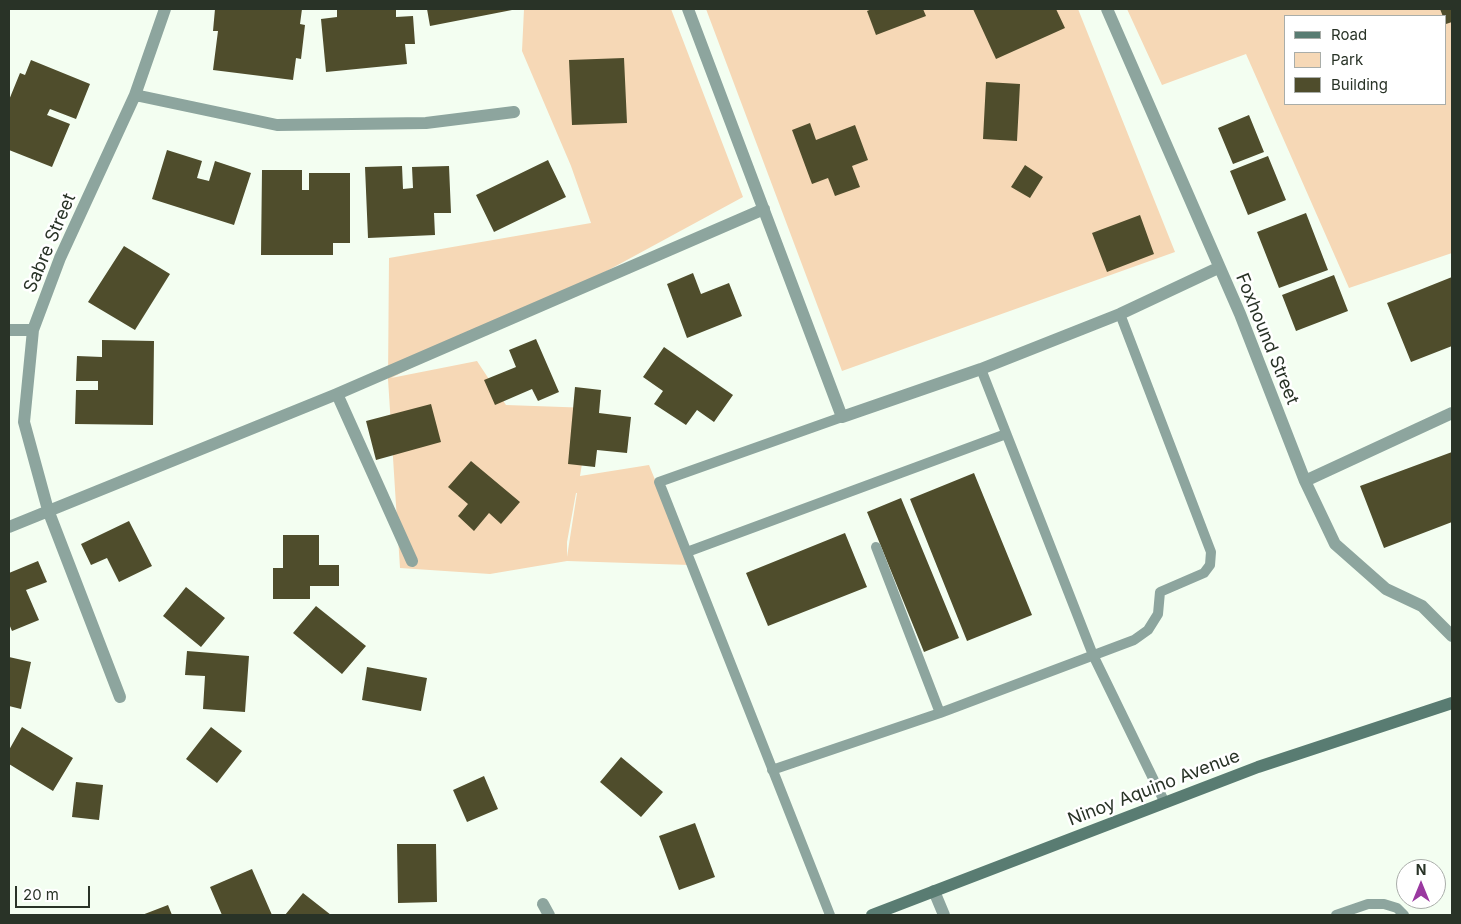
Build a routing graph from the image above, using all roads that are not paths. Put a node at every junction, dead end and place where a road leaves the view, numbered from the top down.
1 (166, 9) edge
2 (688, 9) edge
3 (1107, 9) edge
4 (135, 95) junction
5 (514, 112) dead end
6 (764, 209) junction
7 (1218, 268) junction
8 (1120, 314) junction
9 (9, 330) edge
10 (33, 330) junction
11 (980, 369) junction
12 (338, 394) junction
13 (1452, 412) edge
14 (842, 417) junction
15 (1006, 434) junction
16 (1305, 481) junction
17 (48, 510) junction
18 (9, 527) edge
19 (876, 547) dead end
20 (687, 552) junction
21 (412, 561) dead end
22 (1452, 636) edge
23 (1094, 655) junction
24 (120, 697) dead end
25 (1452, 703) edge
26 (940, 713) junction
27 (772, 770) junction
28 (1165, 803) junction
29 (934, 891) junction
30 (830, 915) edge
31 (872, 915) edge
32 (944, 915) edge
33 (1336, 915) edge
34 (1404, 915) edge

1 - 4 street, Sabre Street
2 - 6 street
3 - 7 street, Foxhound Street
4 - 5 street
4 - 10 street, Sabre Street
6 - 12 street
6 - 14 street
7 - 8 street
7 - 16 street, Foxhound Street
8 - 11 street
8 - 23 lane
9 - 10 street
10 - 17 street, Sabre Street
11 - 14 street
11 - 15 lane
12 - 17 street
12 - 21 street
13 - 16 street
14 - 20 lane
15 - 20 lane
15 - 23 lane
16 - 22 street, Foxhound Street
17 - 18 street
17 - 24 street, Sabre Street
19 - 26 lane
20 - 27 lane
23 - 26 lane
23 - 28 lane
25 - 28 main road, Ninoy Aquino Avenue
26 - 27 lane
27 - 30 lane
28 - 29 main road, Ninoy Aquino Avenue
29 - 31 main road, Ninoy Aquino Avenue
29 - 32 street
33 - 34 lane

